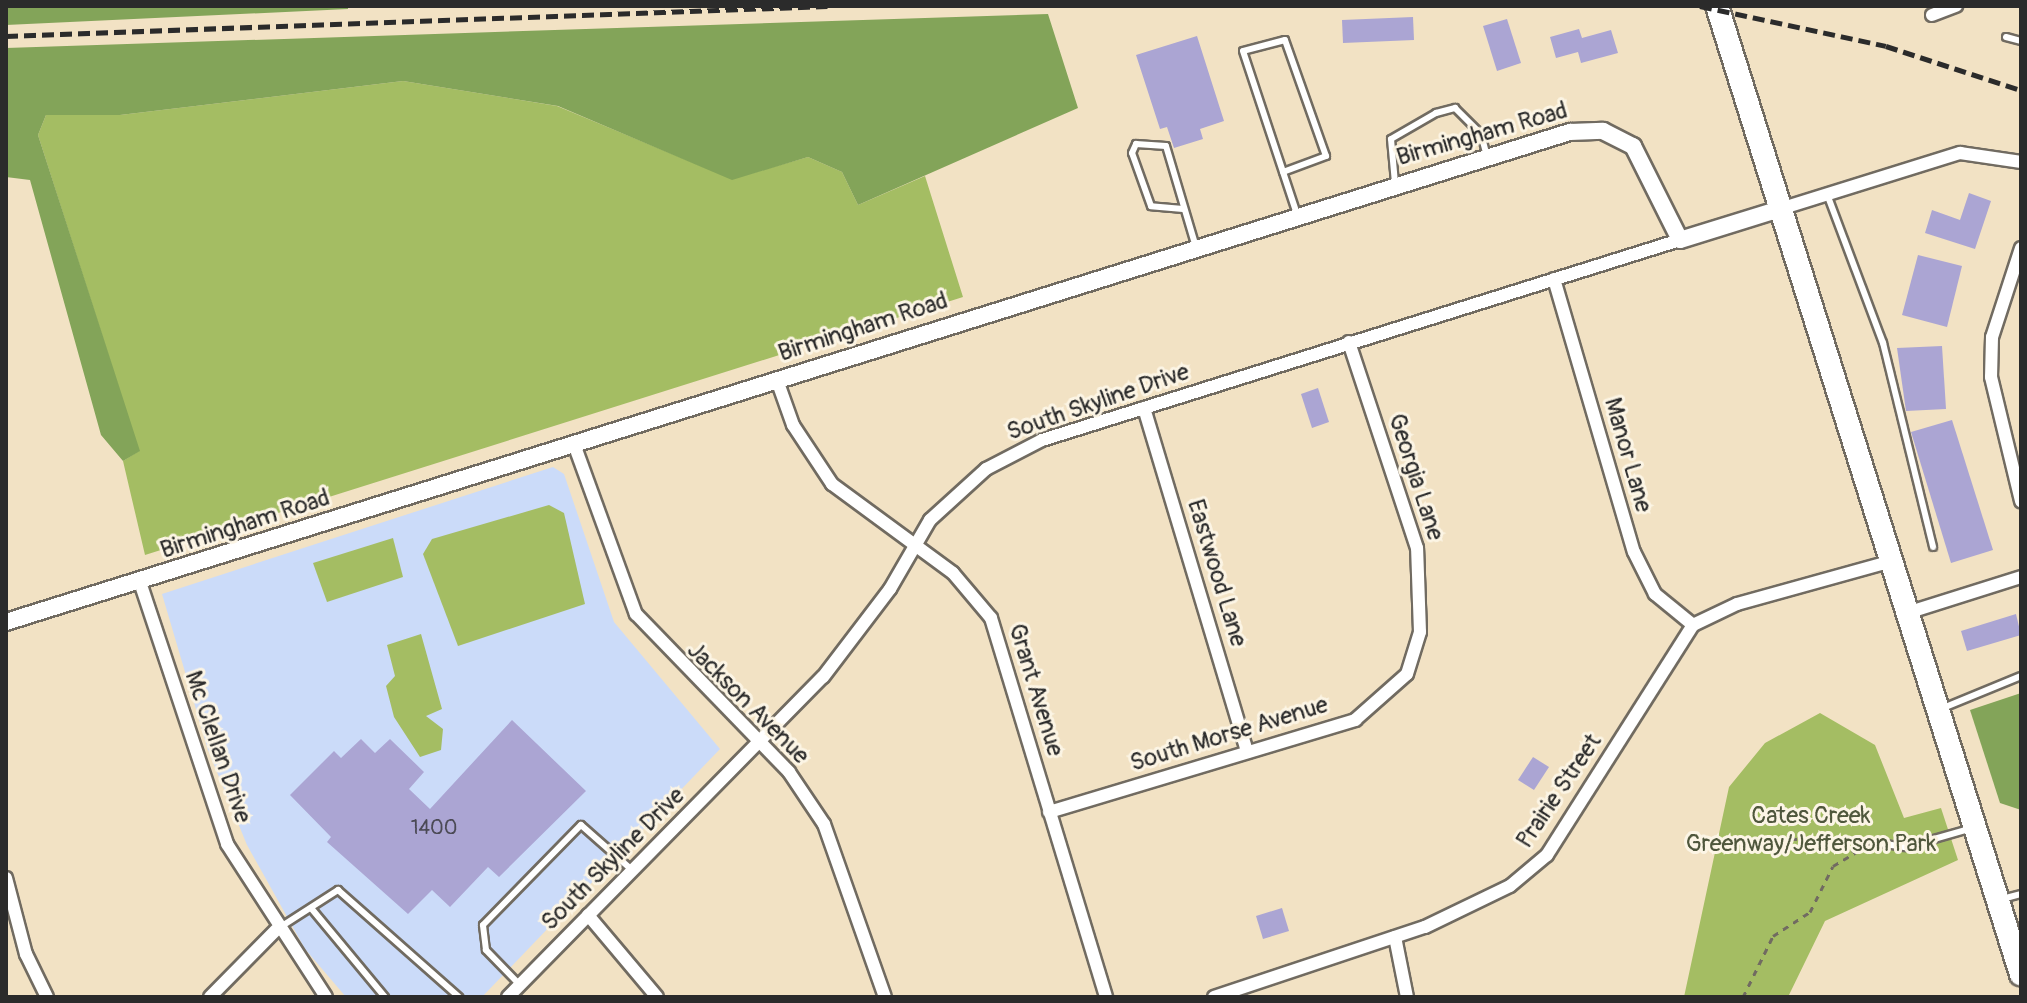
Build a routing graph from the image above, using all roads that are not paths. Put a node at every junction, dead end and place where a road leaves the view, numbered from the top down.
1 (1717, 6) edge
2 (1956, 6) edge
3 (1932, 15) dead end
4 (2006, 37) dead end
5 (2021, 41) edge
6 (1487, 156) junction
7 (2021, 162) edge
8 (1283, 172) junction
9 (1395, 183) junction
10 (1827, 194) junction
11 (1183, 209) junction
12 (1780, 209) junction
13 (1297, 214) junction
14 (1680, 240) junction
15 (1196, 247) junction
16 (2021, 248) edge
17 (1554, 279) junction
18 (1349, 342) junction
19 (777, 380) junction
20 (1144, 408) junction
21 (574, 444) junction
22 (2021, 501) edge
23 (915, 546) junction
24 (1933, 547) dead end
25 (1892, 561) junction
26 (2021, 577) edge
27 (140, 582) junction
28 (1910, 612) junction
29 (6, 622) edge
30 (1693, 625) junction
31 (1407, 674) joint
32 (2021, 676) edge
33 (1940, 710) junction
34 (758, 742) junction
35 (1247, 752) junction
36 (1049, 812) junction
37 (1976, 826) junction
38 (1873, 842) road end
39 (632, 870) junction
40 (6, 878) edge
41 (2021, 894) edge
42 (1998, 900) junction
43 (311, 908) junction
44 (588, 915) junction
45 (276, 930) junction
46 (1395, 937) junction
47 (2021, 974) edge
48 (520, 985) junction
49 (47, 997) edge
50 (210, 997) edge
51 (326, 997) edge
52 (385, 997) edge
53 (458, 997) edge
54 (508, 997) edge
55 (657, 997) edge
56 (885, 997) edge
57 (1106, 997) edge
58 (1214, 997) edge
59 (1407, 997) edge

1 - 12 highway
2 - 3 street
4 - 5 lane
6 - 9 street, Birmingham Road
6 - 9 lane
6 - 14 street, Birmingham Road
7 - 10 street
8 - 8 lane
8 - 13 lane
9 - 13 street, Birmingham Road
10 - 12 street
10 - 24 lane
11 - 11 lane
11 - 15 lane
12 - 14 street
12 - 25 highway
13 - 15 street, Birmingham Road
14 - 17 street, South Skyline Drive
15 - 19 street, Birmingham Road
16 - 22 street
17 - 18 street, South Skyline Drive
17 - 30 street, Manor Lane
18 - 20 street, South Skyline Drive
18 - 31 street, Georgia Lane
19 - 21 street, Birmingham Road
19 - 23 street, Grant Avenue
20 - 23 street, South Skyline Drive
20 - 35 street, Eastwood Lane
21 - 27 street, Birmingham Road
21 - 34 street, Jackson Avenue
23 - 34 street, South Skyline Drive
23 - 36 street, Grant Avenue
25 - 28 highway
25 - 30 street
26 - 28 street
27 - 29 street, Birmingham Road
27 - 45 street, Mc Clellan Drive
28 - 33 highway
30 - 46 street, Prairie Street
31 - 35 street, South Morse Avenue
32 - 33 lane
33 - 37 highway
34 - 39 street, South Skyline Drive
34 - 56 street, Jackson Avenue
35 - 36 street, South Morse Avenue
36 - 57 street, Grant Avenue
37 - 38 lane
37 - 42 highway
39 - 44 street, South Skyline Drive
39 - 48 lane
40 - 49 street
41 - 42 lane
42 - 47 highway
43 - 45 lane
43 - 52 lane
43 - 53 lane
44 - 48 street, South Skyline Drive
44 - 55 street
45 - 50 street
45 - 51 street, Mc Clellan Drive
46 - 58 street, Prairie Street
46 - 59 street
48 - 54 street, South Skyline Drive

